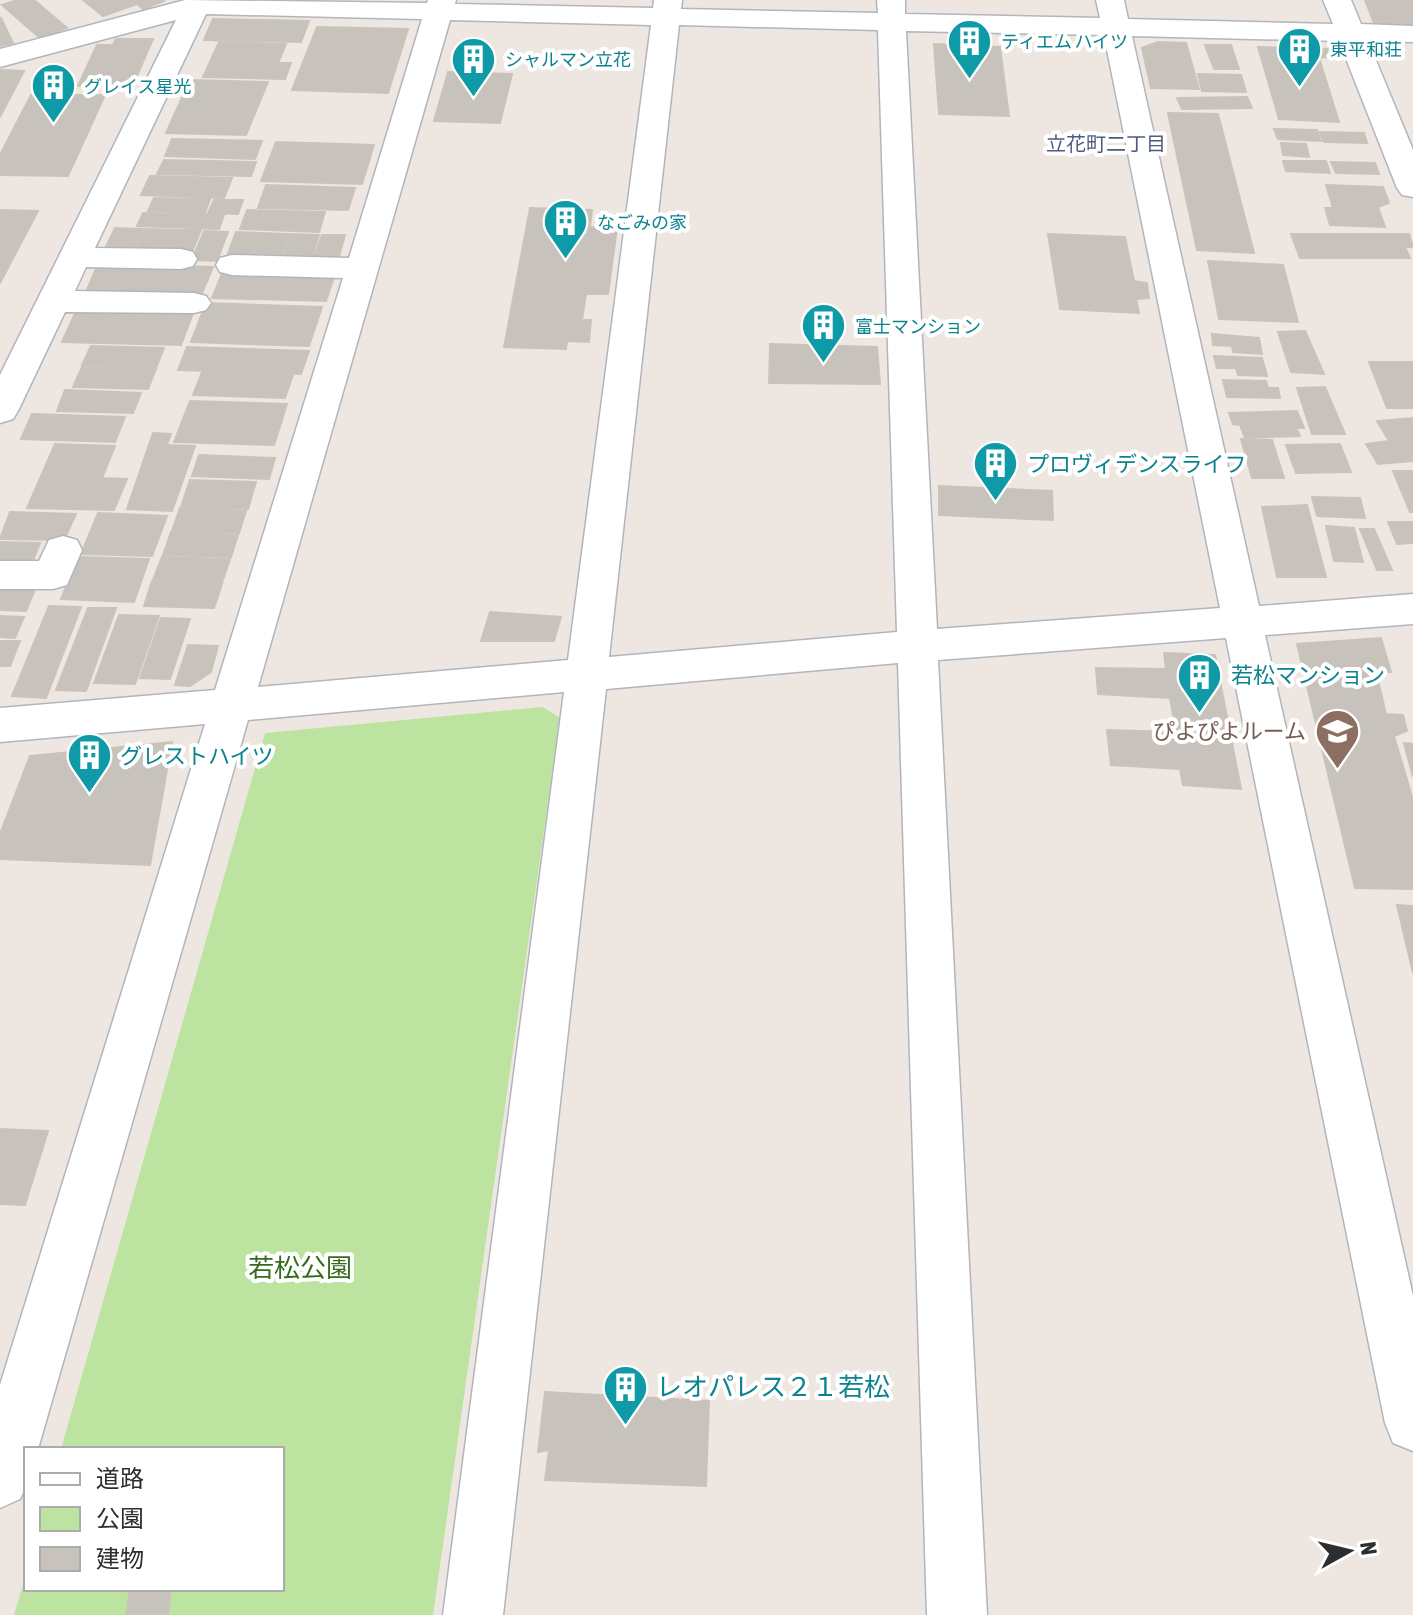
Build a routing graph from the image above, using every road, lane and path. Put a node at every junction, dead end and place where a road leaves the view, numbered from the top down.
1 (1337, 0) edge
2 (195, 2) edge
3 (440, 6) edge
4 (667, 9) edge
5 (892, 11) edge
6 (1113, 14) edge
7 (1350, 33) junction
8 (1413, 34) edge
9 (0, 58) edge
10 (1413, 188) edge
11 (75, 257) junction
12 (181, 259) dead end
13 (232, 265) dead end
14 (362, 268) junction
15 (53, 301) junction
16 (194, 303) dead end
17 (0, 411) edge
18 (63, 550) dead end
19 (0, 575) edge
20 (1413, 609) edge
21 (1242, 620) junction
22 (917, 646) junction
23 (585, 674) junction
24 (231, 705) junction
25 (0, 725) edge
26 (1413, 1423) edge
27 (0, 1479) edge
28 (473, 1615) edge
29 (957, 1615) edge

1 - 7 street
2 - 3 street
2 - 9 street
2 - 11 street
3 - 4 street
3 - 14 street
4 - 5 street
4 - 23 street
5 - 6 street
5 - 22 street
6 - 7 street
6 - 21 street
7 - 8 street
7 - 10 street
11 - 12 street
11 - 15 street
13 - 14 street
14 - 24 street
15 - 16 street
15 - 17 street
18 - 19 street
20 - 21 street
21 - 22 street
21 - 26 street
22 - 23 street
22 - 29 street
23 - 24 street
23 - 28 street
24 - 25 street
24 - 27 street

